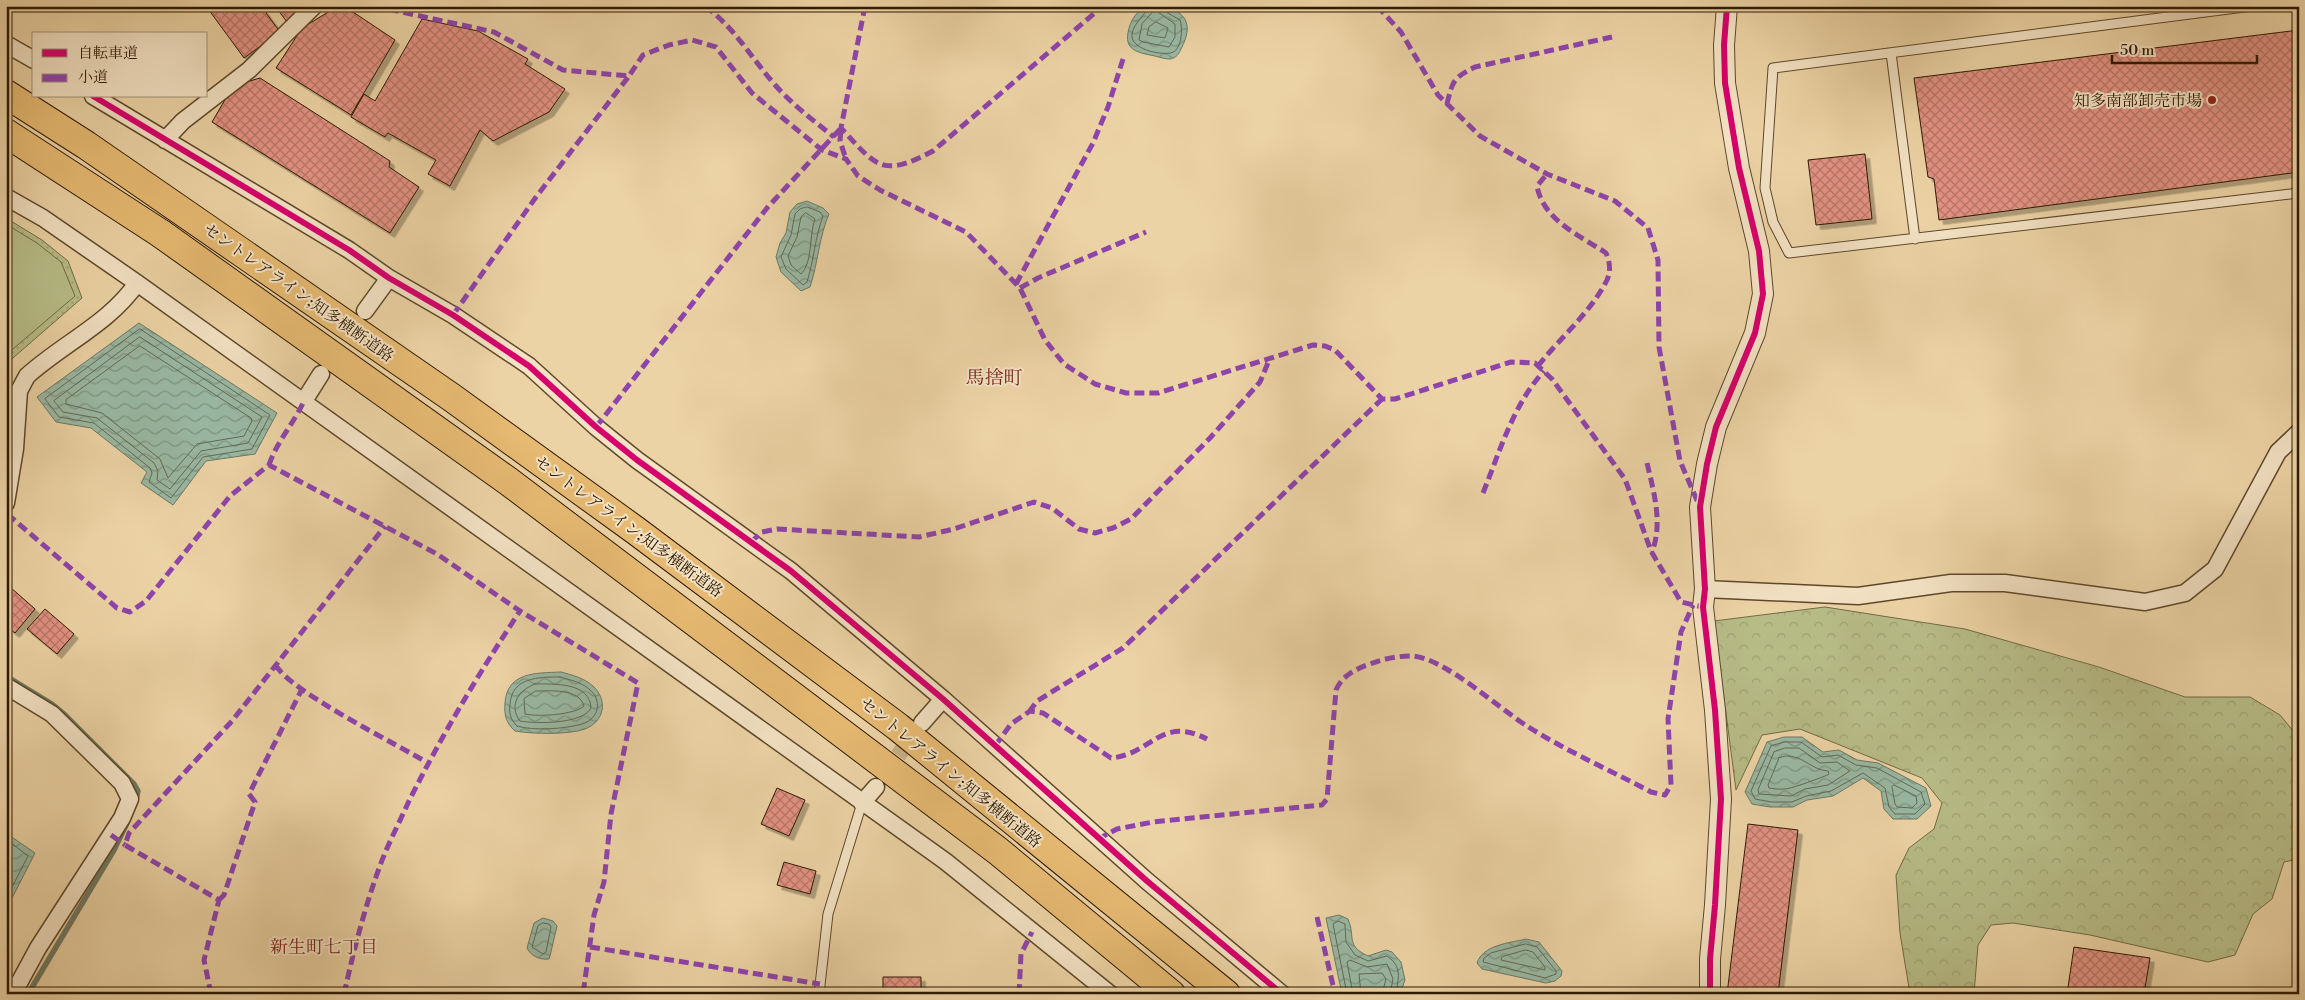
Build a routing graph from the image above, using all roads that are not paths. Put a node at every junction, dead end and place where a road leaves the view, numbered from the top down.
1 (314, 6) edge
2 (1727, 6) edge
3 (2252, 6) edge
4 (2226, 8) edge
5 (6, 44) edge
6 (1891, 53) junction
7 (32, 59) edge
8 (6, 74) edge
9 (32, 89) edge
10 (6, 94) edge
11 (44, 98) edge
12 (96, 98) edge
13 (54, 123) junction
14 (6, 134) edge
15 (165, 140) junction
16 (2299, 193) edge
17 (6, 197) edge
18 (1915, 239) junction
19 (389, 278) junction
20 (137, 283) junction
21 (365, 311) dead end
22 (321, 374) dead end
23 (304, 401) junction
24 (2299, 432) edge
25 (6, 503) edge
26 (1705, 589) junction
27 (6, 686) edge
28 (943, 699) junction
29 (922, 723) tunnel mouth
30 (876, 786) tunnel mouth
31 (862, 804) junction
32 (13, 994) edge
33 (819, 994) edge
34 (1110, 994) edge
35 (1171, 994) edge
36 (1226, 994) edge
37 (1282, 994) edge
38 (1710, 994) edge

1 - 15 street
2 - 26 street
3 - 4 lane
4 - 6 lane
5 - 7 street
6 - 18 lane
6 - 18 lane
8 - 9 highway
10 - 13 highway, セントレアライン;知多横断道路
11 - 13 highway
12 - 15 street
13 - 36 highway, セントレアライン;知多横断道路
14 - 35 highway, セントレアライン;知多横断道路
15 - 19 street
16 - 18 lane
17 - 20 street
19 - 21 street
19 - 28 street
20 - 23 street
20 - 25 street
22 - 23 street
23 - 31 street
24 - 26 street
26 - 38 street
27 - 32 street
28 - 29 street
28 - 37 street
30 - 31 street
31 - 33 lane
31 - 34 street

